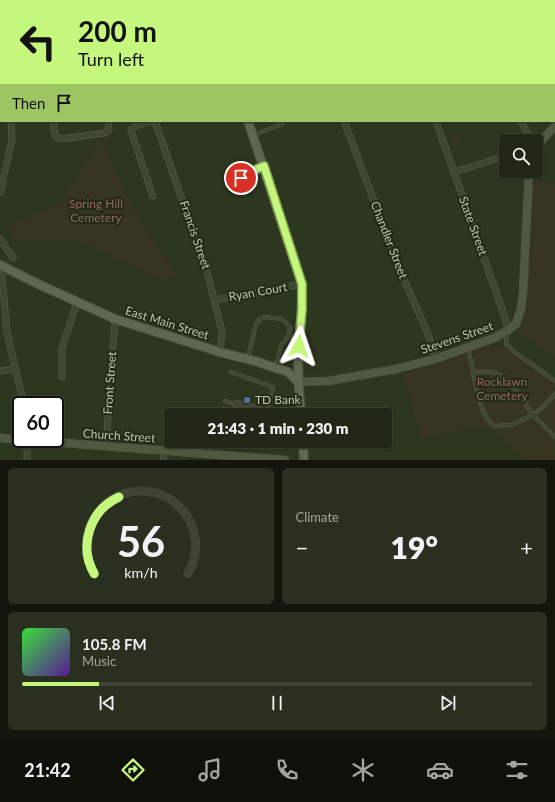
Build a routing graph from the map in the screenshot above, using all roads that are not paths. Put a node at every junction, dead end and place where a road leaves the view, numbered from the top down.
1 (11, 122) edge
2 (54, 122) edge
3 (108, 122) edge
4 (150, 122) edge
5 (154, 122) edge
6 (248, 122) edge
7 (344, 122) edge
8 (436, 122) edge
9 (522, 122) edge
10 (282, 124) dead end
11 (555, 126) edge
12 (528, 134) edge
13 (253, 135) junction
14 (543, 138) edge
15 (499, 158) edge
16 (264, 166) junction
17 (454, 172) junction
18 (529, 178) edge
19 (243, 186) dead end
20 (0, 192) edge
21 (153, 196) dead end
22 (0, 239) edge
23 (13, 258) dead end
24 (2, 266) edge
25 (302, 284) junction
26 (2, 299) edge
27 (215, 300) junction
28 (77, 302) junction
29 (114, 319) junction
30 (507, 331) junction
31 (289, 336) junction
32 (300, 337) junction
33 (468, 348) junction
34 (220, 352) junction
35 (247, 359) junction
36 (435, 359) junction
37 (276, 368) junction
38 (16, 369) junction
39 (0, 370) edge
40 (231, 372) dead end
41 (473, 372) junction
42 (62, 377) dead end
43 (555, 381) edge
44 (298, 382) junction
45 (555, 394) edge
46 (22, 396) edge
47 (225, 400) dead end
48 (234, 403) junction
49 (239, 408) edge
50 (248, 408) edge
51 (300, 408) edge
52 (533, 415) junction
53 (555, 437) edge
54 (0, 438) edge
55 (12, 439) edge
56 (64, 443) edge
57 (106, 446) junction
58 (27, 448) edge
59 (303, 448) edge
60 (163, 451) junction
61 (27, 460) edge
62 (164, 460) edge
63 (285, 460) edge
64 (304, 460) edge

1 - 20 street
2 - 3 street
4 - 21 street
5 - 27 street, Francis Street
6 - 13 main road
7 - 36 street, Chandler Street
8 - 17 street, State Street
9 - 12 street
10 - 13 lane
11 - 14 street
13 - 16 main road
15 - 17 street
16 - 19 lane
16 - 25 main road
17 - 30 street, State Street
18 - 30 street, Stevens Street
22 - 23 street
24 - 26 street
24 - 28 main road, East Main Street
25 - 27 street, Ryan Court
25 - 32 main road
26 - 38 street
27 - 34 street, Francis Street
28 - 29 main road, East Main Street
28 - 42 street
29 - 34 main road, East Main Street
29 - 57 street, Front Street
30 - 33 street, Stevens Street
30 - 43 lane
31 - 32 lane
31 - 35 lane
31 - 37 lane
32 - 44 main road
33 - 36 street, Stevens Street
33 - 41 lane
34 - 35 main road, East Main Street
35 - 37 main road, East Main Street
36 - 44 street, Stevens Street
37 - 44 main road, East Main Street
38 - 39 street
38 - 46 street
40 - 48 lane
41 - 52 lane
41 - 52 lane
44 - 51 main road
45 - 52 lane
47 - 48 lane
48 - 49 lane
48 - 50 lane
52 - 53 lane
54 - 55 street, Church Street
56 - 57 street, Church Street
57 - 60 street, Church Street
58 - 61 street
59 - 64 main road
60 - 62 street
60 - 63 street, Church Street

